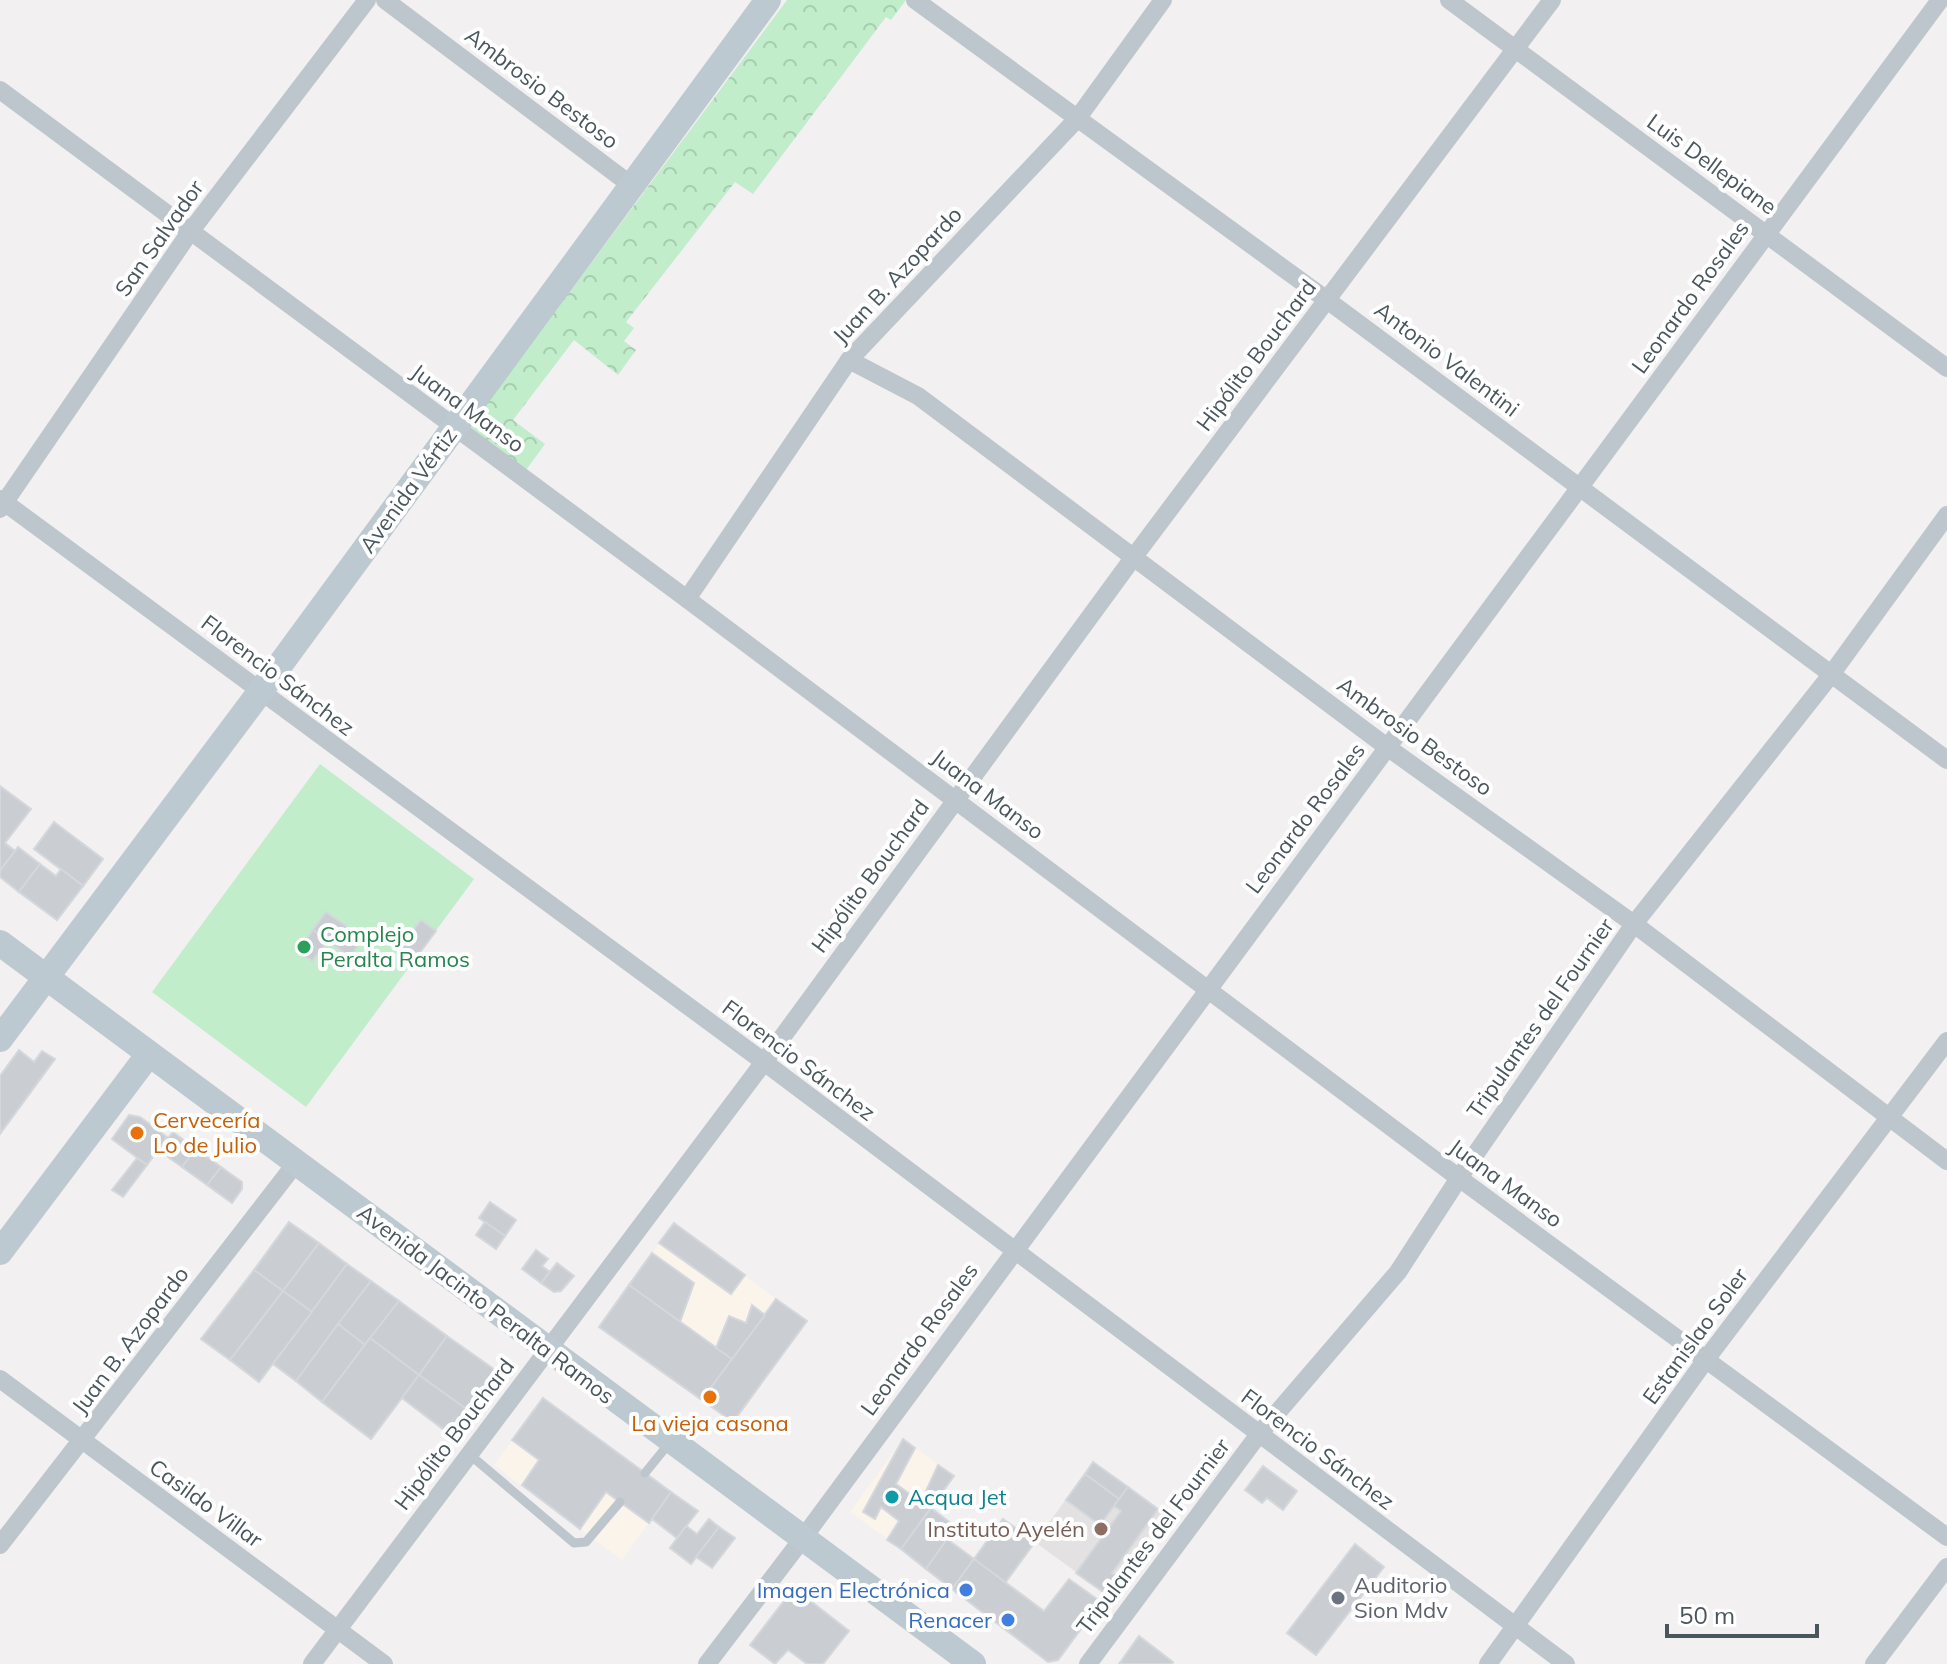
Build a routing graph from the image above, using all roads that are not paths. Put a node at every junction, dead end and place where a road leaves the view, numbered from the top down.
1 (367, 0) edge
2 (385, 0) edge
3 (768, 0) edge
4 (915, 0) edge
5 (1163, 0) edge
6 (1449, 0) edge
7 (1552, 0) edge
8 (1940, 0) edge
9 (1516, 49) junction
10 (0, 90) edge
11 (1077, 119) junction
12 (631, 185) junction
13 (190, 232) junction
14 (1767, 234) junction
15 (1327, 300) junction
16 (849, 360) junction
17 (1947, 368) edge
18 (454, 428) junction
19 (1579, 488) junction
20 (2, 504) edge
21 (1947, 515) edge
22 (1133, 558) junction
23 (687, 599) junction
24 (1830, 676) junction
25 (260, 692) junction
26 (1387, 747) junction
27 (1947, 760) edge
28 (956, 800) junction
29 (1634, 924) junction
30 (0, 943) edge
31 (46, 977) junction
32 (1208, 988) junction
33 (0, 1039) edge
34 (1947, 1041) edge
35 (149, 1054) junction
36 (764, 1062) junction
37 (1889, 1118) junction
38 (1947, 1161) edge
39 (296, 1163) junction
40 (1459, 1178) junction
41 (0, 1252) edge
42 (1013, 1252) junction
43 (547, 1350) junction
44 (1707, 1358) junction
45 (0, 1379) edge
46 (1259, 1434) junction
47 (671, 1441) junction
48 (81, 1442) junction
49 (469, 1454) junction
50 (645, 1473) dead end
51 (620, 1502) dead end
52 (1947, 1537) edge
53 (803, 1538) junction
54 (0, 1545) edge
55 (1947, 1567) edge
56 (1516, 1628) junction
57 (338, 1629) junction
58 (312, 1664) edge
59 (384, 1664) edge
60 (707, 1664) edge
61 (973, 1664) edge
62 (1088, 1664) edge
63 (1488, 1664) edge
64 (1566, 1664) edge
65 (1874, 1664) edge

1 - 13 street, San Salvador
2 - 12 street, Ambrosio Bestoso
3 - 12 street, Avenida Vértiz
4 - 11 street, Antonio Valentini
5 - 11 street, Juan B. Azopardo
6 - 9 street, Luis Dellepiane
7 - 9 street, Hipólito Bouchard
8 - 14 street, Leonardo Rosales
9 - 14 street, Luis Dellepiane
9 - 15 street, Hipólito Bouchard
10 - 13 street, Juana Manso
11 - 15 street, Antonio Valentini
11 - 16 street, Juan B. Azopardo
12 - 18 street, Avenida Vértiz
13 - 18 street, Juana Manso
13 - 20 street, San Salvador
14 - 17 street, Luis Dellepiane
14 - 19 street, Leonardo Rosales
15 - 19 street, Antonio Valentini
15 - 22 street, Hipólito Bouchard
16 - 22 street, Ambrosio Bestoso
16 - 23 street, Juan B. Azopardo
18 - 23 street, Juana Manso
18 - 25 street, Avenida Vértiz
19 - 24 street, Antonio Valentini
19 - 26 street, Leonardo Rosales
20 - 25 street, Florencio Sánchez
21 - 24 street, Tripulantes del Fournier
22 - 26 street, Ambrosio Bestoso
22 - 28 street, Hipólito Bouchard
23 - 28 street, Juana Manso
24 - 27 street, Antonio Valentini
24 - 29 street, Tripulantes del Fournier
25 - 31 street, Avenida Vértiz
25 - 36 street, Florencio Sánchez
26 - 29 street, Ambrosio Bestoso
26 - 32 street, Leonardo Rosales
28 - 32 street, Juana Manso
28 - 36 street, Hipólito Bouchard
29 - 37 street, Ambrosio Bestoso
29 - 40 street, Tripulantes del Fournier
30 - 31 street, Avenida Jacinto Peralta Ramos
31 - 33 street, Avenida Vértiz
31 - 35 street, Avenida Jacinto Peralta Ramos
32 - 40 street, Juana Manso
32 - 42 street, Leonardo Rosales
34 - 37 street, Estanislao Soler
35 - 39 street, Avenida Jacinto Peralta Ramos
35 - 41 street
36 - 42 street, Florencio Sánchez
36 - 43 street, Hipólito Bouchard
37 - 38 street, Ambrosio Bestoso
37 - 44 street, Estanislao Soler
39 - 43 street, Avenida Jacinto Peralta Ramos
39 - 48 street, Juan B. Azopardo
40 - 44 street, Juana Manso
40 - 46 street, Tripulantes del Fournier
42 - 46 street, Florencio Sánchez
42 - 53 street, Leonardo Rosales
43 - 47 street, Avenida Jacinto Peralta Ramos
43 - 49 street, Hipólito Bouchard
44 - 52 street, Juana Manso
44 - 56 street, Estanislao Soler
45 - 48 street, Casildo Villar
46 - 56 street, Florencio Sánchez
46 - 62 street, Tripulantes del Fournier
47 - 50 lane
47 - 53 street, Avenida Jacinto Peralta Ramos
48 - 54 street, Juan B. Azopardo
48 - 57 street, Casildo Villar
49 - 51 lane
49 - 57 street, Hipólito Bouchard
53 - 60 street, Leonardo Rosales
53 - 61 street, Avenida Jacinto Peralta Ramos
55 - 65 street
56 - 63 street, Estanislao Soler
56 - 64 street, Florencio Sánchez
57 - 58 street, Hipólito Bouchard
57 - 59 street, Casildo Villar

